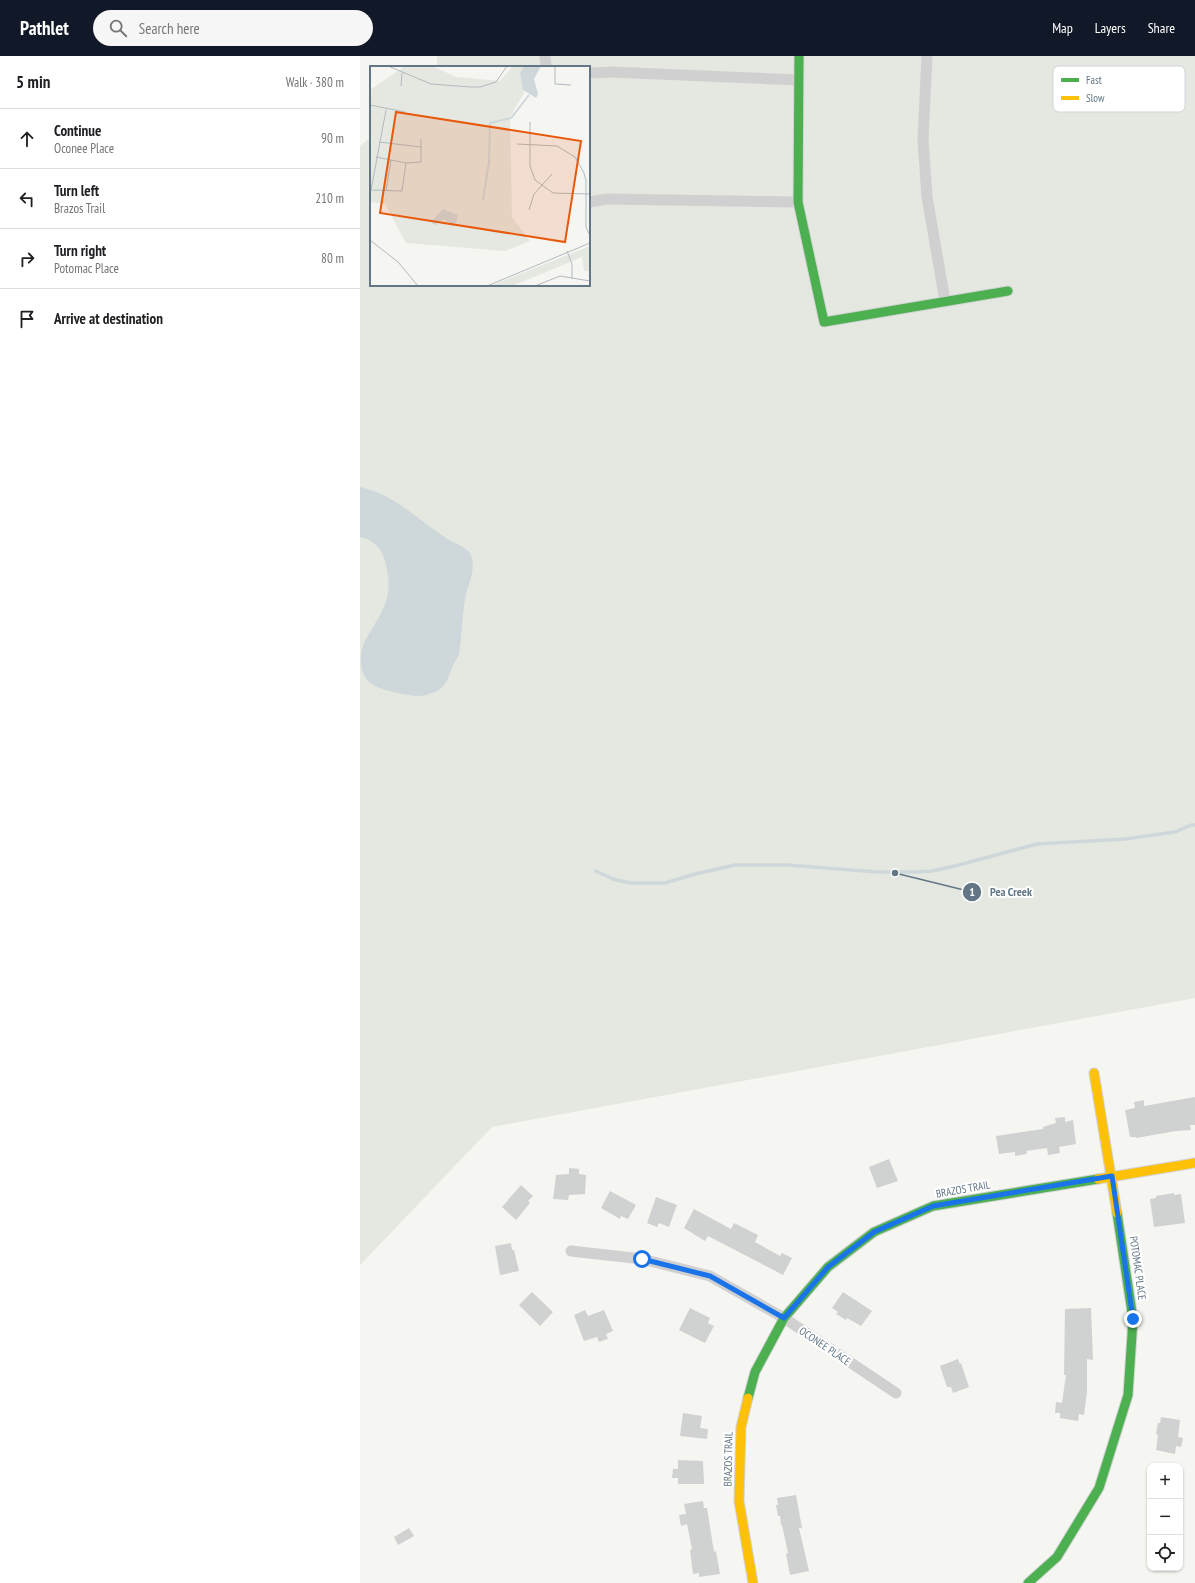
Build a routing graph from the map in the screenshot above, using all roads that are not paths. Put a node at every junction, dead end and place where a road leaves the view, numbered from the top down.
1 (545, 56) edge
2 (799, 56) edge
3 (927, 56) edge
4 (546, 66) edge
5 (590, 73) edge
6 (798, 80) junction
7 (590, 202) edge
8 (798, 202) junction
9 (1008, 291) dead end
10 (945, 301) junction
11 (1094, 1073) dead end
12 (1195, 1162) edge
13 (1112, 1176) junction
14 (571, 1251) dead end
15 (784, 1318) junction
16 (896, 1393) dead end
17 (753, 1583) edge
18 (1028, 1583) edge

1 - 4 street
2 - 6 street
3 - 10 street
5 - 6 street
6 - 8 street
7 - 8 street
8 - 10 street
9 - 10 street
11 - 13 street, POTOMAC PLACE
12 - 13 street, BRAZOS TRAIL
13 - 15 street, BRAZOS TRAIL
13 - 18 street, POTOMAC PLACE
14 - 15 street, OCONEE PLACE
15 - 16 street, OCONEE PLACE
15 - 17 street, BRAZOS TRAIL

